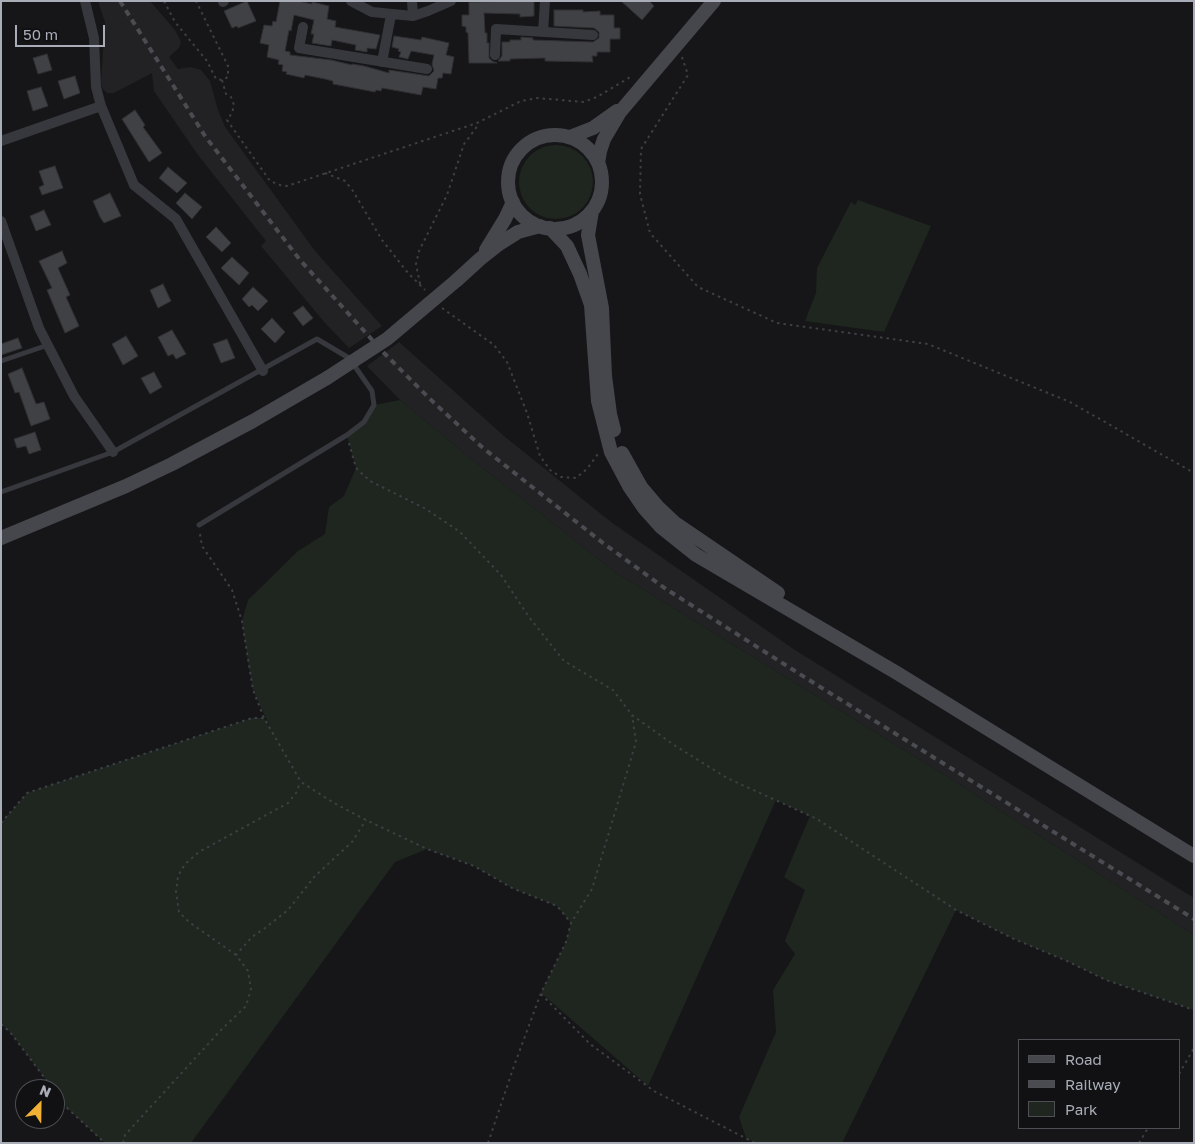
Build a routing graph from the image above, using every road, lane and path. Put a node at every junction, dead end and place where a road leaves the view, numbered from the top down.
1 (85, 1) edge
2 (164, 1) edge
3 (196, 1) edge
4 (351, 1) edge
5 (412, 1) edge
6 (451, 1) edge
7 (545, 1) edge
8 (714, 1) edge
9 (391, 15) junction
10 (413, 16) junction
11 (303, 27) dead end
12 (543, 32) junction
13 (593, 35) dead end
14 (677, 43) junction
15 (495, 54) dead end
16 (382, 62) junction
17 (427, 69) dead end
18 (636, 74) dead end
19 (222, 80) junction
20 (630, 98) junction
21 (101, 106) junction
22 (477, 124) junction
23 (570, 137) junction
24 (1, 141) edge
25 (598, 163) junction
26 (325, 174) junction
27 (513, 202) junction
28 (592, 211) junction
29 (1, 221) edge
30 (545, 227) junction
31 (5, 241) edge
32 (480, 259) junction
33 (420, 286) junction
34 (426, 292) dead end
35 (438, 303) dead end
36 (48, 345) junction
37 (1, 361) edge
38 (263, 370) junction
39 (347, 435) junction
40 (113, 452) junction
41 (597, 456) dead end
42 (1194, 473) edge
43 (1, 492) edge
44 (198, 525) joint
45 (1, 538) edge
46 (897, 673) junction
47 (632, 714) junction
48 (264, 718) junction
49 (301, 782) junction
50 (366, 820) junction
51 (1, 823) edge
52 (1194, 856) edge
53 (571, 923) junction
54 (236, 955) junction
55 (540, 993) junction
56 (1194, 1010) edge
57 (1, 1024) edge
58 (1194, 1048) edge
59 (1180, 1072) edge
60 (45, 1079) edge
61 (65, 1107) edge
62 (1147, 1129) edge
63 (106, 1143) edge
64 (123, 1143) edge
65 (488, 1143) edge
66 (755, 1143) edge
67 (1139, 1143) edge

1 - 21 street
2 - 19 path
3 - 19 path
4 - 9 street
5 - 10 street
6 - 10 street
7 - 12 street
8 - 14 main road
9 - 10 street
9 - 16 street
11 - 16 street
12 - 13 street
12 - 15 street
14 - 20 main road
14 - 42 path
16 - 17 street
18 - 22 path
19 - 26 path
20 - 23 main road
20 - 25 main road
21 - 24 street
21 - 38 street
22 - 26 path
22 - 33 path
23 - 25 main road
23 - 27 main road
25 - 28 main road
26 - 33 path
27 - 30 main road
27 - 32 main road
28 - 30 main road
28 - 46 main road
29 - 31 street
30 - 32 main road
30 - 46 main road
31 - 36 street
32 - 45 main road, bridge
33 - 34 path
35 - 41 path
36 - 37 lane
36 - 40 street
38 - 39 lane
38 - 40 lane
39 - 44 lane
39 - 47 path
40 - 43 lane
44 - 48 path
46 - 52 main road
47 - 53 path
47 - 56 path
48 - 49 path
48 - 51 path
49 - 50 path
49 - 54 path
50 - 53 path
50 - 54 path
53 - 55 path
54 - 64 path
55 - 65 path
55 - 66 path
57 - 60 path
58 - 59 path
61 - 63 path
62 - 67 path

